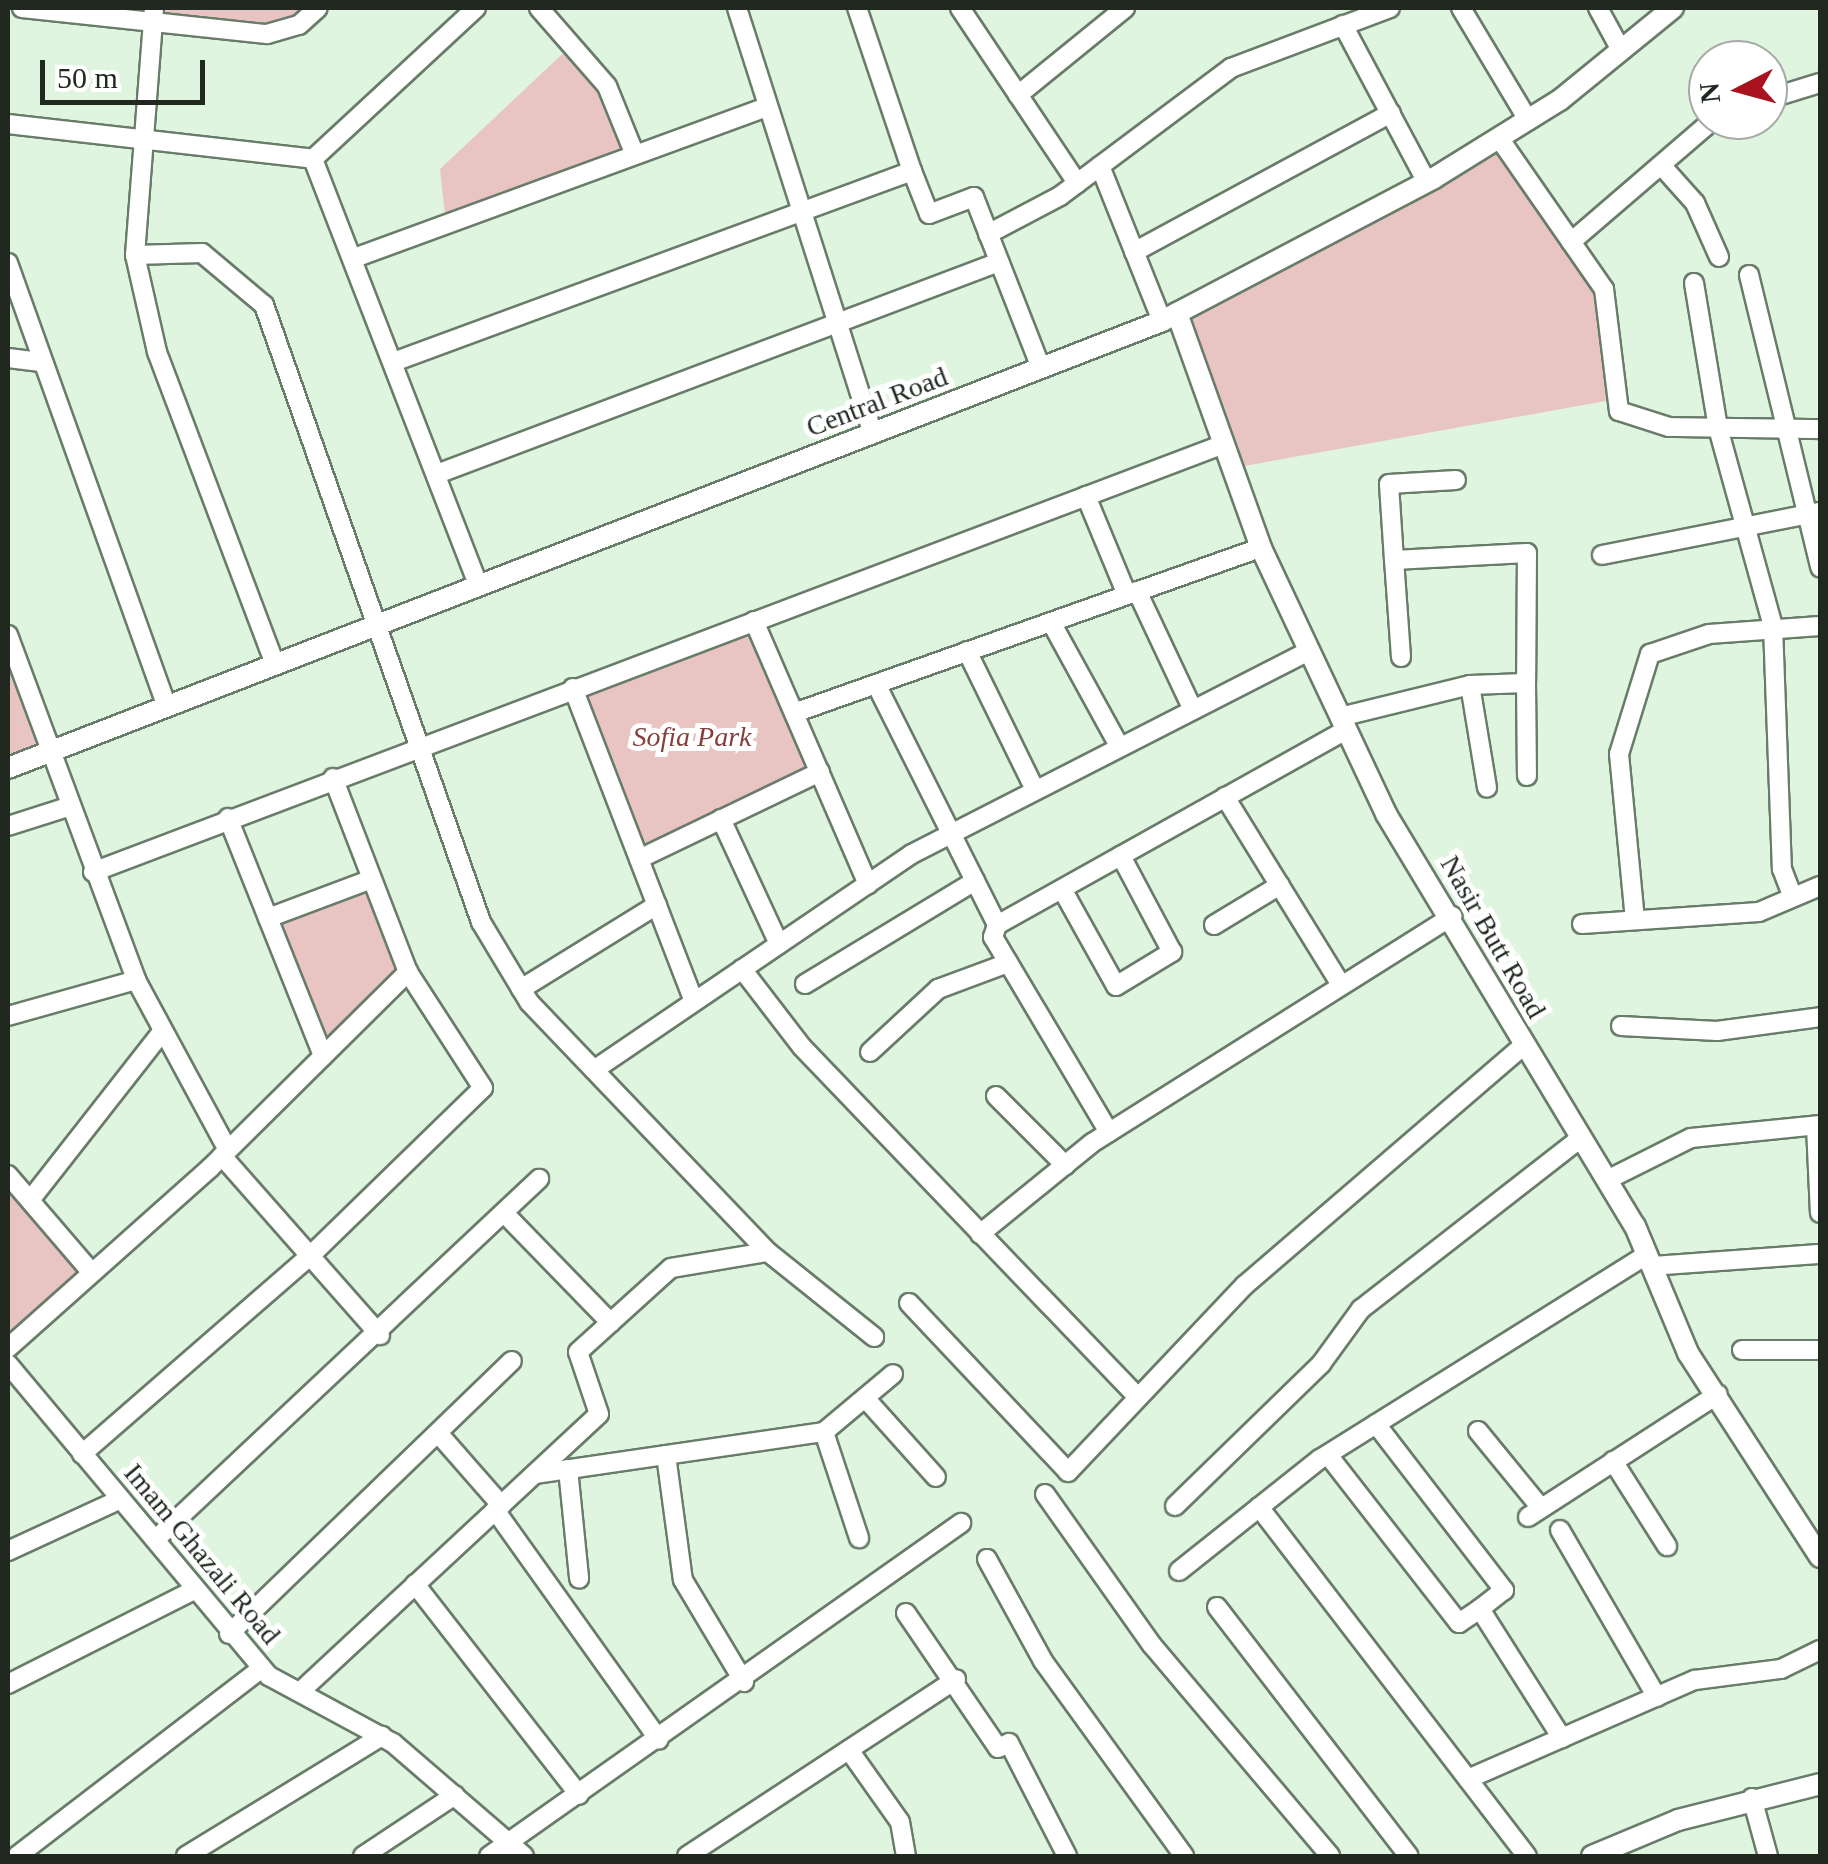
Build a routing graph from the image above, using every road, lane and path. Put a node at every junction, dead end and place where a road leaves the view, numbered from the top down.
1 (22, 8) edge
2 (318, 8) edge
3 (476, 8) edge
4 (538, 8) edge
5 (737, 8) edge
6 (857, 8) edge
7 (1125, 8) edge
8 (1390, 8) edge
9 (1461, 8) edge
10 (1598, 8) edge
11 (1673, 8) edge
12 (60, 10) edge
13 (967, 10) edge
14 (153, 17) edge
15 (1343, 25) junction
16 (1621, 50) junction
17 (1820, 83) edge
18 (1788, 93) edge
19 (1018, 94) junction
20 (767, 106) junction
21 (1390, 114) junction
22 (1528, 120) junction
23 (8, 124) edge
24 (1499, 138) junction
25 (143, 139) junction
26 (1690, 140) edge
27 (634, 155) junction
28 (312, 159) junction
29 (1661, 165) junction
30 (1100, 166) junction
31 (912, 171) junction
32 (1427, 182) junction
33 (1077, 183) junction
34 (804, 205) junction
35 (988, 234) junction
36 (1570, 242) junction
37 (1134, 252) junction
38 (135, 255) junction
39 (357, 257) junction
40 (1719, 258) dead end
41 (999, 262) junction
42 (8, 264) edge
43 (1749, 275) dead end
44 (1694, 282) dead end
45 (1169, 317) junction
46 (834, 331) junction
47 (8, 358) edge
48 (396, 361) junction
49 (42, 362) junction
50 (1042, 368) junction
51 (1718, 428) junction
52 (1820, 430) edge
53 (874, 432) junction
54 (1786, 432) junction
55 (1224, 444) junction
56 (437, 474) junction
57 (1456, 480) dead end
58 (1086, 496) junction
59 (1813, 514) edge
60 (1747, 528) junction
61 (1261, 548) junction
62 (1602, 555) dead end
63 (1394, 560) junction
64 (1820, 567) edge
65 (479, 586) junction
66 (1132, 593) junction
67 (754, 620) junction
68 (1051, 622) junction
69 (1773, 626) junction
70 (1820, 626) edge
71 (373, 627) junction
72 (8, 635) edge
73 (967, 651) junction
74 (1308, 651) junction
75 (1400, 657) dead end
76 (274, 665) junction
77 (876, 684) junction
78 (1526, 684) junction
79 (1470, 685) junction
80 (574, 688) junction
81 (167, 707) junction
82 (1192, 708) junction
83 (794, 712) junction
84 (1343, 724) junction
85 (1118, 744) junction
86 (415, 748) junction
87 (52, 755) junction
88 (8, 768) edge
89 (820, 772) junction
90 (1528, 776) dead end
91 (333, 778) junction
92 (1034, 788) junction
93 (1486, 788) dead end
94 (1226, 797) junction
95 (68, 807) junction
96 (228, 818) junction
97 (720, 820) junction
98 (8, 826) edge
99 (952, 832) junction
100 (1121, 856) junction
101 (639, 858) junction
102 (93, 872) junction
103 (369, 880) junction
104 (975, 881) junction
105 (868, 884) junction
106 (1280, 885) junction
107 (1820, 886) edge
108 (1062, 889) junction
109 (1793, 897) junction
110 (657, 906) junction
111 (1453, 916) junction
112 (268, 918) junction
113 (1635, 920) junction
114 (1582, 924) dead end
115 (997, 925) junction
116 (1214, 925) dead end
117 (779, 944) junction
118 (1008, 962) junction
119 (742, 969) junction
120 (408, 972) junction
121 (136, 980) junction
122 (804, 984) dead end
123 (1341, 985) junction
124 (522, 990) junction
125 (694, 1001) junction
126 (8, 1016) edge
127 (1820, 1016) edge
128 (1621, 1026) dead end
129 (162, 1032) junction
130 (1524, 1045) junction
131 (870, 1052) dead end
132 (323, 1056) junction
133 (594, 1070) junction
134 (996, 1096) dead end
135 (1818, 1125) edge
136 (1109, 1132) junction
137 (1581, 1138) junction
138 (225, 1153) junction
139 (1065, 1165) junction
140 (8, 1174) edge
141 (539, 1179) dead end
142 (1607, 1180) junction
143 (31, 1199) junction
144 (1820, 1213) edge
145 (504, 1214) junction
146 (980, 1234) junction
147 (768, 1252) junction
148 (1820, 1254) edge
149 (310, 1256) junction
150 (1650, 1260) junction
151 (92, 1273) junction
152 (908, 1302) dead end
153 (610, 1323) junction
154 (380, 1335) junction
155 (874, 1337) dead end
156 (8, 1348) edge
157 (1742, 1350) dead end
158 (1820, 1350) edge
159 (512, 1362) dead end
160 (8, 1364) edge
161 (893, 1374) dead end
162 (1718, 1394) junction
163 (864, 1398) junction
164 (1138, 1398) junction
165 (1376, 1424) junction
166 (1478, 1431) dead end
167 (824, 1432) junction
168 (438, 1433) junction
169 (82, 1454) junction
170 (666, 1455) junction
171 (1328, 1455) junction
172 (1613, 1462) junction
173 (568, 1469) junction
174 (534, 1474) junction
175 (936, 1477) dead end
176 (1045, 1494) dead end
177 (121, 1499) junction
178 (1175, 1506) dead end
179 (498, 1507) junction
180 (1259, 1507) junction
181 (961, 1523) dead end
182 (1560, 1530) dead end
183 (858, 1538) dead end
184 (156, 1539) junction
185 (1667, 1546) dead end
186 (8, 1551) edge
187 (1820, 1557) edge
188 (987, 1559) dead end
189 (1178, 1571) dead end
190 (579, 1578) dead end
191 (415, 1584) junction
192 (194, 1590) junction
193 (1217, 1607) dead end
194 (1480, 1608) junction
195 (906, 1613) dead end
196 (229, 1634) junction
197 (1820, 1650) edge
198 (261, 1669) junction
199 (956, 1679) junction
200 (744, 1682) junction
201 (8, 1684) edge
202 (302, 1690) junction
203 (1657, 1697) junction
204 (382, 1736) junction
205 (1562, 1738) junction
206 (659, 1740) junction
207 (849, 1750) junction
208 (1468, 1778) junction
209 (1820, 1784) edge
210 (454, 1795) junction
211 (580, 1795) junction
212 (1752, 1798) junction
213 (517, 1850) edge
214 (17, 1856) edge
215 (186, 1856) edge
216 (364, 1856) edge
217 (489, 1856) edge
218 (686, 1856) edge
219 (906, 1856) edge
220 (1066, 1856) edge
221 (1184, 1856) edge
222 (1330, 1856) edge
223 (1409, 1856) edge
224 (1528, 1856) edge
225 (1592, 1856) edge
226 (1768, 1856) edge

1 - 12 street
2 - 14 street
3 - 28 street
4 - 27 street
5 - 20 street
6 - 31 street
7 - 19 street
8 - 15 street
9 - 22 street
10 - 16 street
11 - 16 street, Central Road
12 - 14 street
13 - 19 street
14 - 25 street
15 - 21 street
15 - 30 street
16 - 22 street, Central Road
17 - 18 street
19 - 33 street
20 - 27 street
20 - 34 street
21 - 32 street
21 - 37 street
22 - 24 street, Central Road
23 - 25 street
24 - 32 street, Central Road
24 - 36 street
25 - 28 street
25 - 38 street
26 - 29 street
27 - 39 street
28 - 39 street
29 - 36 street
29 - 40 street
30 - 33 street
30 - 37 street
31 - 34 street
31 - 35 street
32 - 45 street, Central Road
33 - 35 street
34 - 46 street
34 - 48 street
35 - 41 street
36 - 51 street
37 - 45 street
38 - 71 street
38 - 76 street
39 - 48 street
41 - 46 street
41 - 50 street
42 - 49 street
43 - 54 street
44 - 51 street
45 - 50 street, Central Road
45 - 55 street, Nasir Butt Road
46 - 53 street
46 - 56 street
47 - 49 street
48 - 56 street
49 - 81 street
50 - 53 street, Central Road
51 - 54 street
51 - 60 street
52 - 54 street
53 - 65 street, Central Road
54 - 59 street
55 - 58 street
55 - 61 street, Nasir Butt Road
56 - 65 street
57 - 63 street
58 - 66 street
58 - 67 street
59 - 60 street
59 - 64 street
60 - 62 street
60 - 69 street
61 - 66 street
61 - 74 street, Nasir Butt Road
63 - 75 street
63 - 78 street
65 - 71 street, Central Road
66 - 68 street
66 - 82 street
67 - 80 street
67 - 83 street
68 - 73 street
68 - 85 street
69 - 70 street
69 - 109 street
69 - 113 street
71 - 76 street, Central Road
71 - 86 street
72 - 87 street
73 - 77 street
73 - 92 street
74 - 82 street
74 - 84 street, Nasir Butt Road
76 - 81 street, Central Road
77 - 83 street
77 - 99 street
78 - 79 street
78 - 90 street
79 - 84 street
79 - 93 street
80 - 86 street
80 - 101 street
81 - 87 street, Central Road
82 - 85 street
83 - 89 street
84 - 94 street
84 - 111 street, Nasir Butt Road
85 - 92 street
86 - 91 street
86 - 124 street
87 - 88 street, Central Road
87 - 95 street
89 - 97 street
89 - 105 street
91 - 96 street
91 - 103 street
92 - 99 street
94 - 100 street
94 - 106 street
95 - 98 street
95 - 102 street
96 - 102 street
96 - 112 street
97 - 101 street
97 - 117 street
99 - 104 street
99 - 105 street
100 - 108 street
100 - 108 street
101 - 110 street
102 - 121 street
103 - 112 street
103 - 120 street
104 - 115 street
104 - 122 street
105 - 117 street
106 - 116 street
106 - 123 street
107 - 109 street
108 - 115 street
109 - 113 street
110 - 124 street
110 - 125 street
111 - 123 street
111 - 130 street, Nasir Butt Road
112 - 132 street
113 - 114 street
115 - 118 street
117 - 119 street
118 - 131 street
118 - 136 street
119 - 125 street
119 - 146 street
120 - 132 street
120 - 149 street
121 - 126 street
121 - 129 street
123 - 136 street
124 - 133 street
125 - 133 street
127 - 128 street
129 - 138 street
129 - 143 street
130 - 137 street, Nasir Butt Road
130 - 164 street
132 - 138 street
133 - 147 street
134 - 139 street
135 - 142 street
135 - 144 street
136 - 139 street
137 - 142 street, Nasir Butt Road
137 - 178 street
138 - 149 street
138 - 151 street
139 - 146 street
140 - 143 street
141 - 145 street
142 - 150 street, Nasir Butt Road
143 - 151 street
145 - 153 street
145 - 154 street
146 - 164 street
147 - 153 street
147 - 155 street
148 - 150 street
149 - 154 street
149 - 169 street
150 - 162 street, Nasir Butt Road
150 - 165 street
151 - 156 street
152 - 164 street
153 - 174 street
154 - 184 street
157 - 158 street
159 - 168 street
160 - 169 street, Imam Ghazali Road
161 - 163 street
162 - 172 street
162 - 187 street, Nasir Butt Road
163 - 167 street
163 - 175 street
165 - 171 street
165 - 194 street
166 - 172 street
167 - 170 street
167 - 183 street
168 - 179 street
168 - 196 street
169 - 177 street, Imam Ghazali Road
170 - 173 street
170 - 200 street
171 - 180 street
171 - 194 street
172 - 185 street
173 - 174 street
173 - 190 street
174 - 179 street
176 - 222 street
177 - 184 street, Imam Ghazali Road
177 - 186 street
179 - 191 street
179 - 206 street
180 - 189 street
180 - 208 street
181 - 200 street
182 - 203 street
184 - 192 street, Imam Ghazali Road
188 - 221 street
191 - 202 street
191 - 211 street
192 - 196 street, Imam Ghazali Road
192 - 201 street
193 - 223 street
194 - 205 street
195 - 199 street
196 - 198 street, Imam Ghazali Road
197 - 203 street
198 - 202 street, Imam Ghazali Road
198 - 214 street
199 - 207 street
199 - 220 street
200 - 206 street
202 - 204 street, Imam Ghazali Road
203 - 205 street
204 - 210 street, Imam Ghazali Road
204 - 215 street
205 - 208 street
206 - 211 street
207 - 218 street
207 - 219 street
208 - 224 street
209 - 212 street
210 - 213 street, Imam Ghazali Road
210 - 216 street
211 - 213 street
212 - 225 street
212 - 226 street
213 - 217 street

